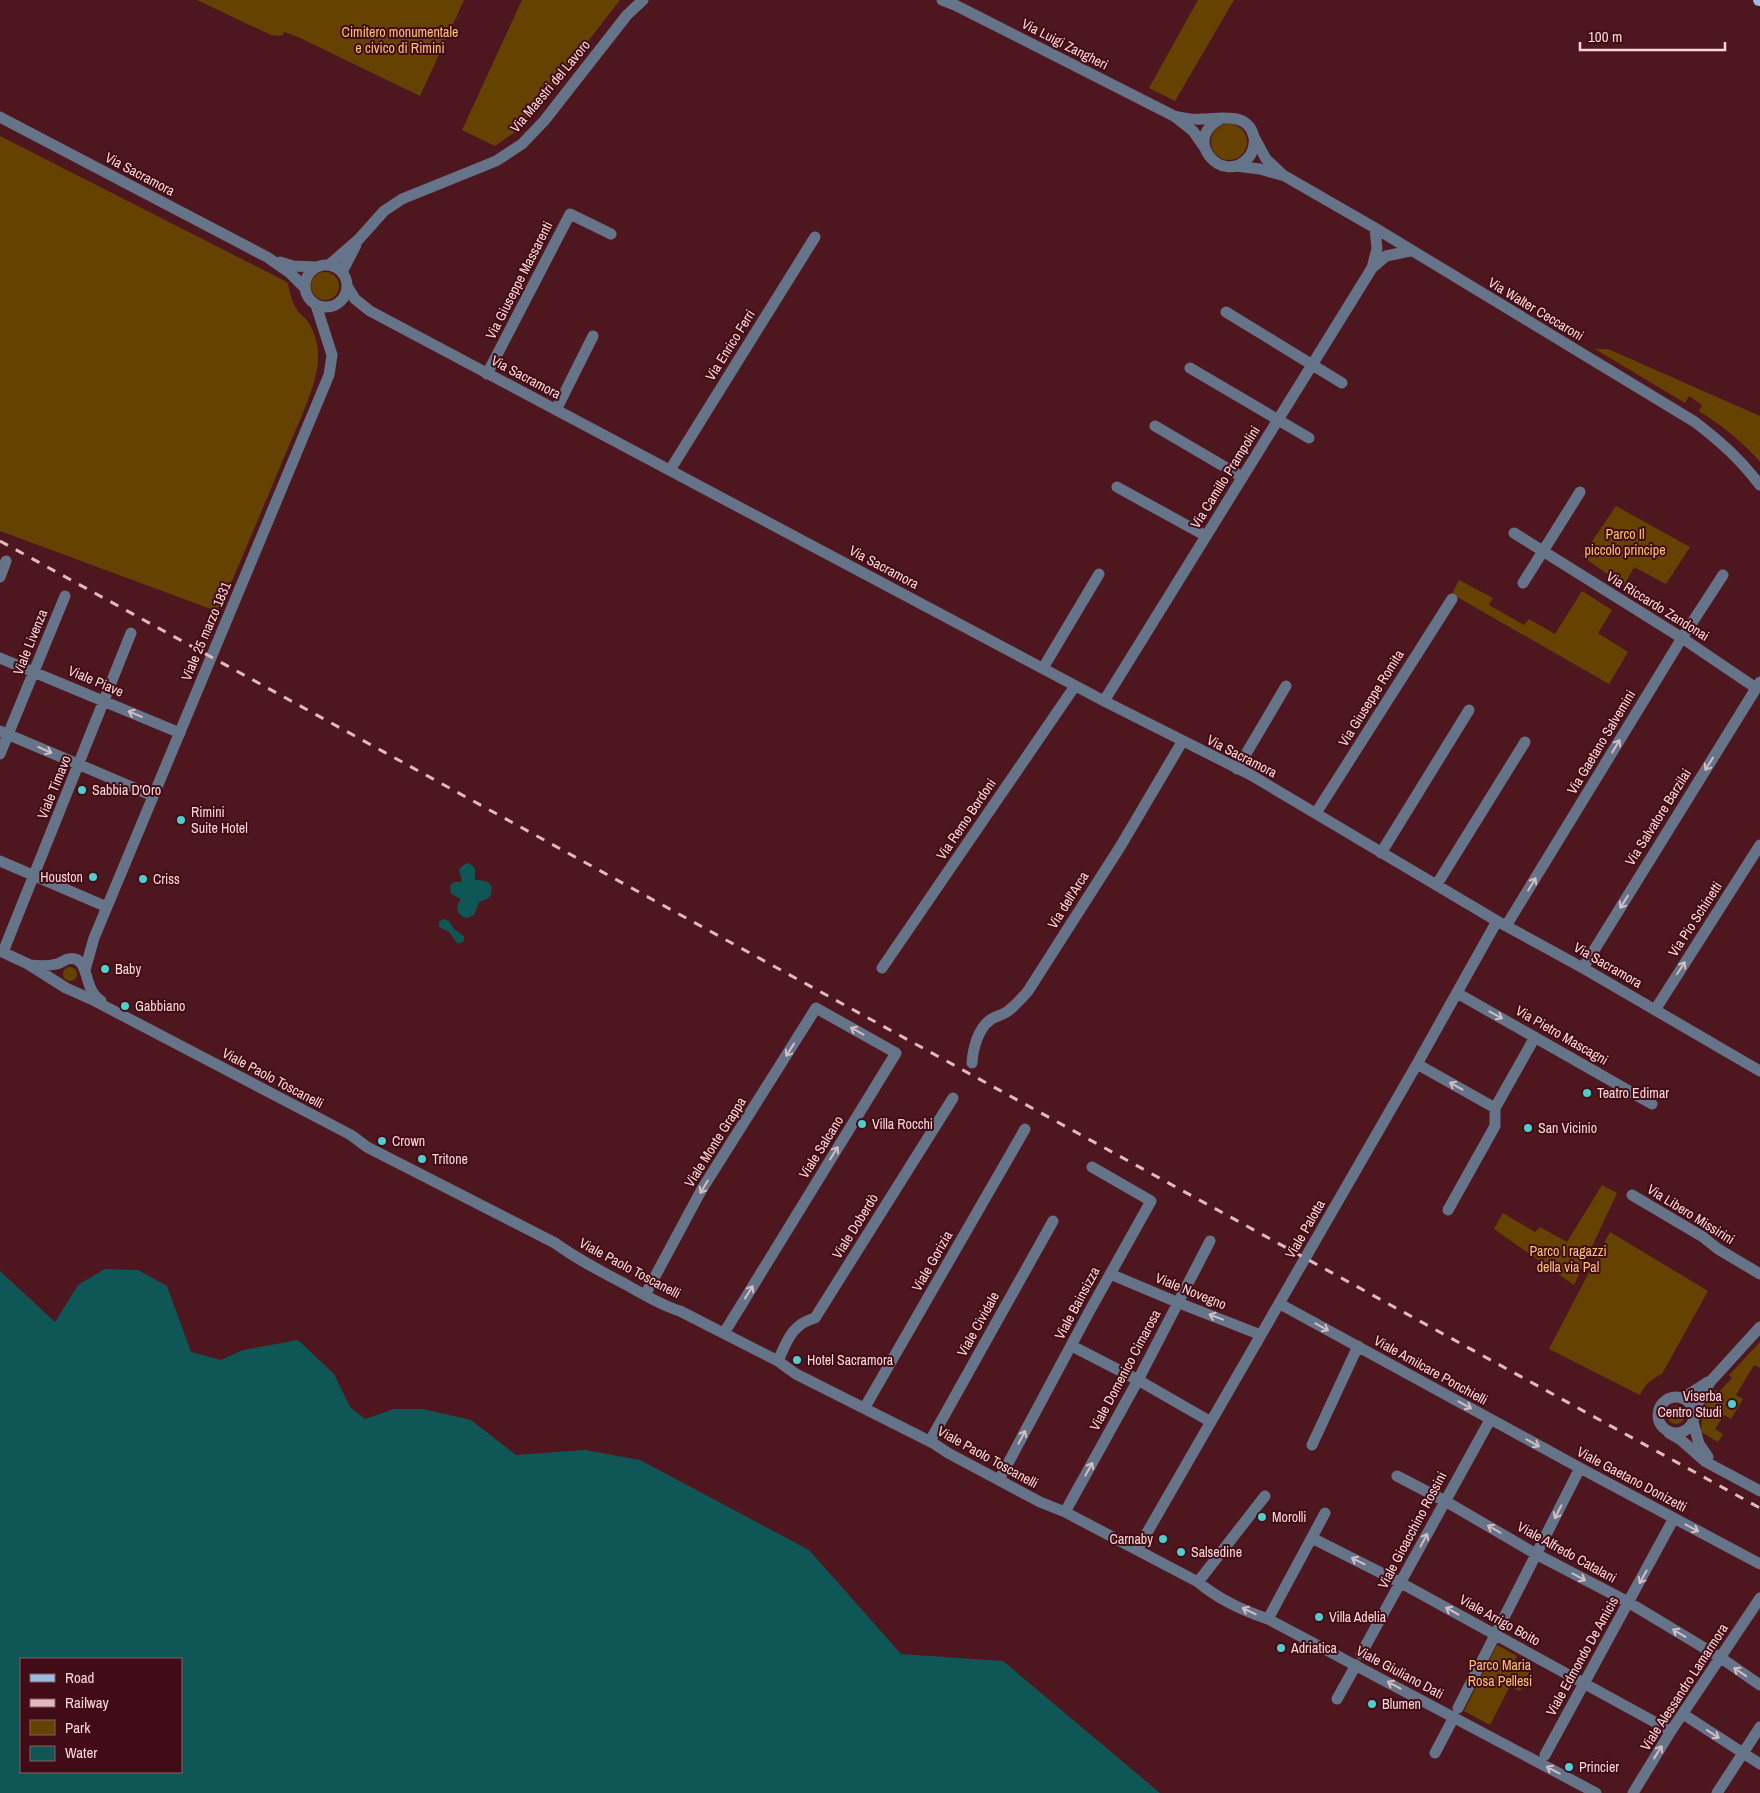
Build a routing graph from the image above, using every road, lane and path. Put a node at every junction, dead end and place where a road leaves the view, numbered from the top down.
1 (633, 0) edge
2 (644, 0) edge
3 (942, 0) edge
4 (627, 15) junction
5 (1174, 116) junction
6 (0, 117) edge
7 (1223, 118) junction
8 (1253, 136) junction
9 (1205, 148) junction
10 (1236, 166) junction
11 (1283, 175) junction
12 (1375, 228) junction
13 (611, 234) dead end
14 (815, 236) dead end
15 (359, 239) junction
16 (1410, 251) junction
17 (267, 257) junction
18 (329, 265) junction
19 (316, 267) junction
20 (1372, 268) junction
21 (342, 272) junction
22 (347, 286) junction
23 (304, 287) junction
24 (316, 305) junction
25 (335, 305) junction
26 (370, 311) junction
27 (1226, 312) dead end
28 (326, 334) junction
29 (593, 336) dead end
30 (1312, 365) junction
31 (1190, 368) dead end
32 (488, 374) junction
33 (1342, 383) dead end
34 (556, 410) junction
35 (1278, 420) junction
36 (1155, 426) dead end
37 (1309, 438) dead end
38 (670, 470) junction
39 (1242, 477) junction
40 (1760, 485) edge
41 (1117, 487) dead end
42 (1580, 492) dead end
43 (1514, 533) dead end
44 (1206, 536) junction
45 (1543, 551) junction
46 (6, 561) dead end
47 (1099, 574) dead end
48 (1724, 575) dead end
49 (0, 576) edge
50 (1523, 583) dead end
51 (65, 596) dead end
52 (1452, 599) dead end
53 (131, 633) dead end
54 (1682, 638) junction
55 (0, 658) edge
56 (1043, 668) junction
57 (34, 672) junction
58 (1758, 685) edge
59 (1075, 686) junction
60 (1286, 686) dead end
61 (104, 701) junction
62 (1104, 701) junction
63 (1469, 710) dead end
64 (4, 732) edge
65 (180, 733) junction
66 (1182, 742) junction
67 (1525, 742) dead end
68 (0, 754) edge
69 (78, 765) junction
70 (1237, 769) junction
71 (1504, 789) dead end
72 (153, 796) junction
73 (1316, 813) junction
74 (1760, 845) edge
75 (1382, 853) junction
76 (0, 861) edge
77 (34, 875) junction
78 (1439, 885) junction
79 (107, 907) junction
80 (1502, 923) junction
81 (94, 938) junction
82 (1, 951) edge
83 (73, 958) junction
84 (60, 963) junction
85 (28, 964) junction
86 (882, 968) dead end
87 (1583, 968) junction
88 (85, 973) junction
89 (63, 986) junction
90 (1457, 993) junction
91 (816, 1008) joint
92 (110, 1010) junction
93 (1655, 1010) junction
94 (1535, 1037) junction
95 (972, 1063) dead end
96 (1417, 1064) junction
97 (1760, 1071) edge
98 (953, 1098) dead end
99 (1652, 1104) dead end
100 (1495, 1108) junction
101 (1025, 1129) dead end
102 (1092, 1167) dead end
103 (1632, 1195) dead end
104 (1448, 1210) dead end
105 (1052, 1221) dead end
106 (1210, 1242) dead end
107 (1110, 1274) junction
108 (1760, 1274) edge
109 (645, 1295) junction
110 (1179, 1303) junction
111 (1280, 1304) junction
112 (1760, 1327) edge
113 (724, 1333) junction
114 (1262, 1335) junction
115 (1072, 1346) junction
116 (1358, 1346) junction
117 (778, 1361) junction
118 (1716, 1374) junction
119 (1138, 1380) junction
120 (1683, 1398) junction
121 (865, 1408) junction
122 (1693, 1416) junction
123 (1490, 1420) junction
124 (1211, 1422) junction
125 (1668, 1432) junction
126 (930, 1441) junction
127 (1312, 1445) dead end
128 (1580, 1468) junction
129 (1720, 1469) junction
130 (1396, 1476) dead end
131 (999, 1480) junction
132 (1760, 1491) edge
133 (1265, 1496) dead end
134 (1445, 1500) junction
135 (1065, 1512) junction
136 (1325, 1513) dead end
137 (1674, 1518) junction
138 (1312, 1538) junction
139 (1137, 1550) junction
140 (1536, 1554) junction
141 (1760, 1564) edge
142 (1198, 1582) junction
143 (1401, 1583) junction
144 (1628, 1602) junction
145 (1758, 1605) edge
146 (1268, 1619) junction
147 (1495, 1634) junction
148 (1721, 1658) junction
149 (1359, 1660) junction
150 (1584, 1683) junction
151 (1760, 1686) edge
152 (1337, 1700) dead end
153 (1456, 1712) junction
154 (1683, 1714) junction
155 (1760, 1727) edge
156 (1671, 1731) junction
157 (1435, 1754) dead end
158 (1545, 1754) dead end
159 (1743, 1754) junction
160 (1760, 1764) edge
161 (1596, 1793) edge
162 (1633, 1793) edge
163 (1717, 1793) edge

1 - 4 street, Via Maestri del Lavoro
2 - 4 street, Via Maestri del Lavoro
3 - 5 street, Via Luigi Zangheri
4 - 15 street, Via Maestri del Lavoro
5 - 7 street, Via Luigi Zangheri
5 - 9 street, Via Luigi Zangheri
6 - 17 street, Via Sacramora
7 - 8 street, Via Walter Ceccaroni
7 - 9 street
8 - 10 street
8 - 11 street, Via Walter Ceccaroni
9 - 10 street, Via Walter Ceccaroni
10 - 11 street, Via Walter Ceccaroni
11 - 12 street, Via Walter Ceccaroni
12 - 16 street, Via Walter Ceccaroni
12 - 20 street, Via Camillo Prampolini
13 - 32 street, Via Giuseppe Massarenti
14 - 38 street, Via Enrico Ferri
15 - 18 street, Via Maestri del Lavoro
15 - 21 street, Via Maestri del Lavoro
16 - 20 street, Via Camillo Prampolini
16 - 40 street, Via Walter Ceccaroni
17 - 19 street, Via Sacramora
17 - 23 street, Via Sacramora
18 - 19 street
18 - 21 street
19 - 23 street
20 - 30 street, Via Camillo Prampolini
21 - 22 street
22 - 25 street
22 - 26 street, Via Sacramora
23 - 24 street
24 - 25 street
24 - 28 street, Viale 25 marzo 1831
25 - 26 street, Via Sacramora
25 - 28 street, Viale 25 marzo 1831
26 - 32 street, Via Sacramora
27 - 30 street
28 - 65 street, Viale 25 marzo 1831
29 - 34 street
30 - 33 street
30 - 35 street, Via Camillo Prampolini
31 - 35 street
32 - 34 street, Via Sacramora
34 - 38 street, Via Sacramora
35 - 37 street
35 - 39 street, Via Camillo Prampolini
36 - 39 street
38 - 56 street, Via Sacramora
39 - 44 street, Via Camillo Prampolini
41 - 44 street
42 - 45 street
43 - 45 street, Via Riccardo Zandonai
44 - 62 street, Via Camillo Prampolini
45 - 50 street
45 - 54 street, Via Riccardo Zandonai
46 - 49 street
47 - 56 street
48 - 54 street, Via Gaetano Salvemini
51 - 57 street, Viale Livenza
52 - 73 street, Via Giuseppe Romita
53 - 61 street, Viale Timavo
54 - 58 street, Via Riccardo Zandonai
80 -> 54 street, Via Gaetano Salvemini
55 - 57 street, Viale Piave
56 - 59 street, Via Sacramora
57 - 61 street, Viale Piave
57 - 64 street, Viale Livenza
58 -> 87 street, Via Salvatore Barzilai
59 - 62 street, Via Sacramora
59 - 86 street, Via Remo Bordoni
60 - 70 street
65 -> 61 street, Viale Piave
61 - 69 street, Viale Timavo
62 - 66 street, Via Sacramora
63 - 75 street
64 - 68 street, Viale Livenza
64 -> 69 street
65 - 72 street, Viale 25 marzo 1831
66 - 70 street, Via Sacramora
66 - 95 street, Via dell'Arca
67 - 78 street
69 - 72 street
69 - 77 street, Viale Timavo
70 - 73 street, Via Sacramora
71 - 78 street
72 - 79 street, Viale 25 marzo 1831
73 - 75 street, Via Sacramora
93 -> 74 street, Via Pio Schinetti
75 - 78 street, Via Sacramora
76 - 77 street
77 - 79 street
77 - 82 street, Viale Timavo
78 - 80 street, Via Sacramora
79 - 81 street, Viale 25 marzo 1831
80 - 87 street, Via Sacramora
80 - 90 street, Viale Palotta
81 - 83 street, Viale 25 marzo 1831
81 - 88 street, Viale 25 marzo 1831
82 - 85 street, Viale Paolo Toscanelli
83 - 84 street, Viale Paolo Toscanelli
83 - 88 street, Viale Paolo Toscanelli
84 - 85 street, Viale Paolo Toscanelli
84 - 89 street
85 - 89 street, Viale Paolo Toscanelli
87 - 93 street, Via Sacramora
88 - 89 street
88 - 92 street, Viale Paolo Toscanelli
89 - 92 street, Viale Paolo Toscanelli
90 -> 94 street, Via Pietro Mascagni
90 - 96 street, Viale Palotta
91 -> 109 street, Viale Monte Grappa
113 -> 91 street, Viale Salcano
92 - 109 street, Viale Paolo Toscanelli
93 - 97 street, Via Sacramora
94 - 99 street, Via Pietro Mascagni
94 - 100 street
100 -> 96 street
96 - 111 street, Viale Palotta
98 - 117 street, Viale Doberdò
100 - 104 street
101 - 121 street, Viale Gorizia
102 - 107 street, Viale Bainsizza
103 - 108 street, Via Libero Missirini
105 - 126 street, Viale Cividale
106 - 110 street, Viale Domenico Cimarosa
107 - 110 street, Viale Novegno
107 - 115 street, Viale Bainsizza
109 - 113 street, Viale Paolo Toscanelli
114 -> 110 street, Viale Novegno
110 - 119 street, Viale Domenico Cimarosa
111 - 114 street, Viale Palotta
111 -> 116 street, Viale Amilcare Ponchielli
112 - 118 street
113 - 117 street, Viale Paolo Toscanelli
114 - 124 street, Viale Palotta
115 - 119 street
131 -> 115 street, Viale Bainsizza
116 -> 123 street, Viale Amilcare Ponchielli
116 - 127 street, Viale Amilcare Ponchielli
117 - 121 street, Viale Paolo Toscanelli
118 - 120 street
118 - 122 street
119 - 124 street
135 -> 119 street, Viale Domenico Cimarosa
120 - 122 street
120 - 125 street
121 - 126 street, Viale Paolo Toscanelli
122 - 125 street
122 - 129 street
123 -> 128 street, Viale Gaetano Donizetti
123 - 134 street, Viale Gioacchino Rossini
124 - 139 street, Viale Palotta
125 - 129 street
126 - 131 street, Viale Paolo Toscanelli
128 - 137 street, Viale Gaetano Donizetti
128 -> 140 street
129 - 132 street
130 - 134 street, Viale Alfredo Catalani
131 - 135 street, Viale Paolo Toscanelli
133 - 142 street
140 -> 134 street, Viale Alfredo Catalani
143 -> 134 street, Viale Gioacchino Rossini
135 - 139 street, Viale Paolo Toscanelli
136 - 138 street
137 -> 141 street, Viale Gaetano Donizetti
137 -> 144 street, Viale Edmondo De Amicis
143 -> 138 street, Viale Arrigo Boito
138 - 146 street
139 - 142 street, Viale Giuliano Dati
140 -> 144 street, Viale Alfredo Catalani
140 - 147 street
146 -> 142 street, Viale Giuliano Dati
147 -> 143 street, Viale Arrigo Boito
143 - 149 street, Viale Gioacchino Rossini
148 -> 144 street, Viale Alfredo Catalani
144 - 150 street, Viale Edmondo De Amicis
145 - 148 street, Viale Alessandro Lamarmora
146 - 149 street, Viale Giuliano Dati
147 - 150 street, Viale Arrigo Boito
147 - 153 street
151 -> 148 street, Viale Alfredo Catalani
148 - 154 street, Viale Alessandro Lamarmora
149 - 152 street, Viale Gioacchino Rossini
153 -> 149 street, Viale Giuliano Dati
150 - 156 street, Viale Arrigo Boito
150 - 158 street, Viale Edmondo De Amicis
153 - 157 street
161 -> 153 street, Viale Giuliano Dati
154 - 156 street, Viale Alessandro Lamarmora
154 -> 159 street
155 - 159 street
162 -> 156 street, Viale Alessandro Lamarmora
159 - 160 street
159 - 163 street

